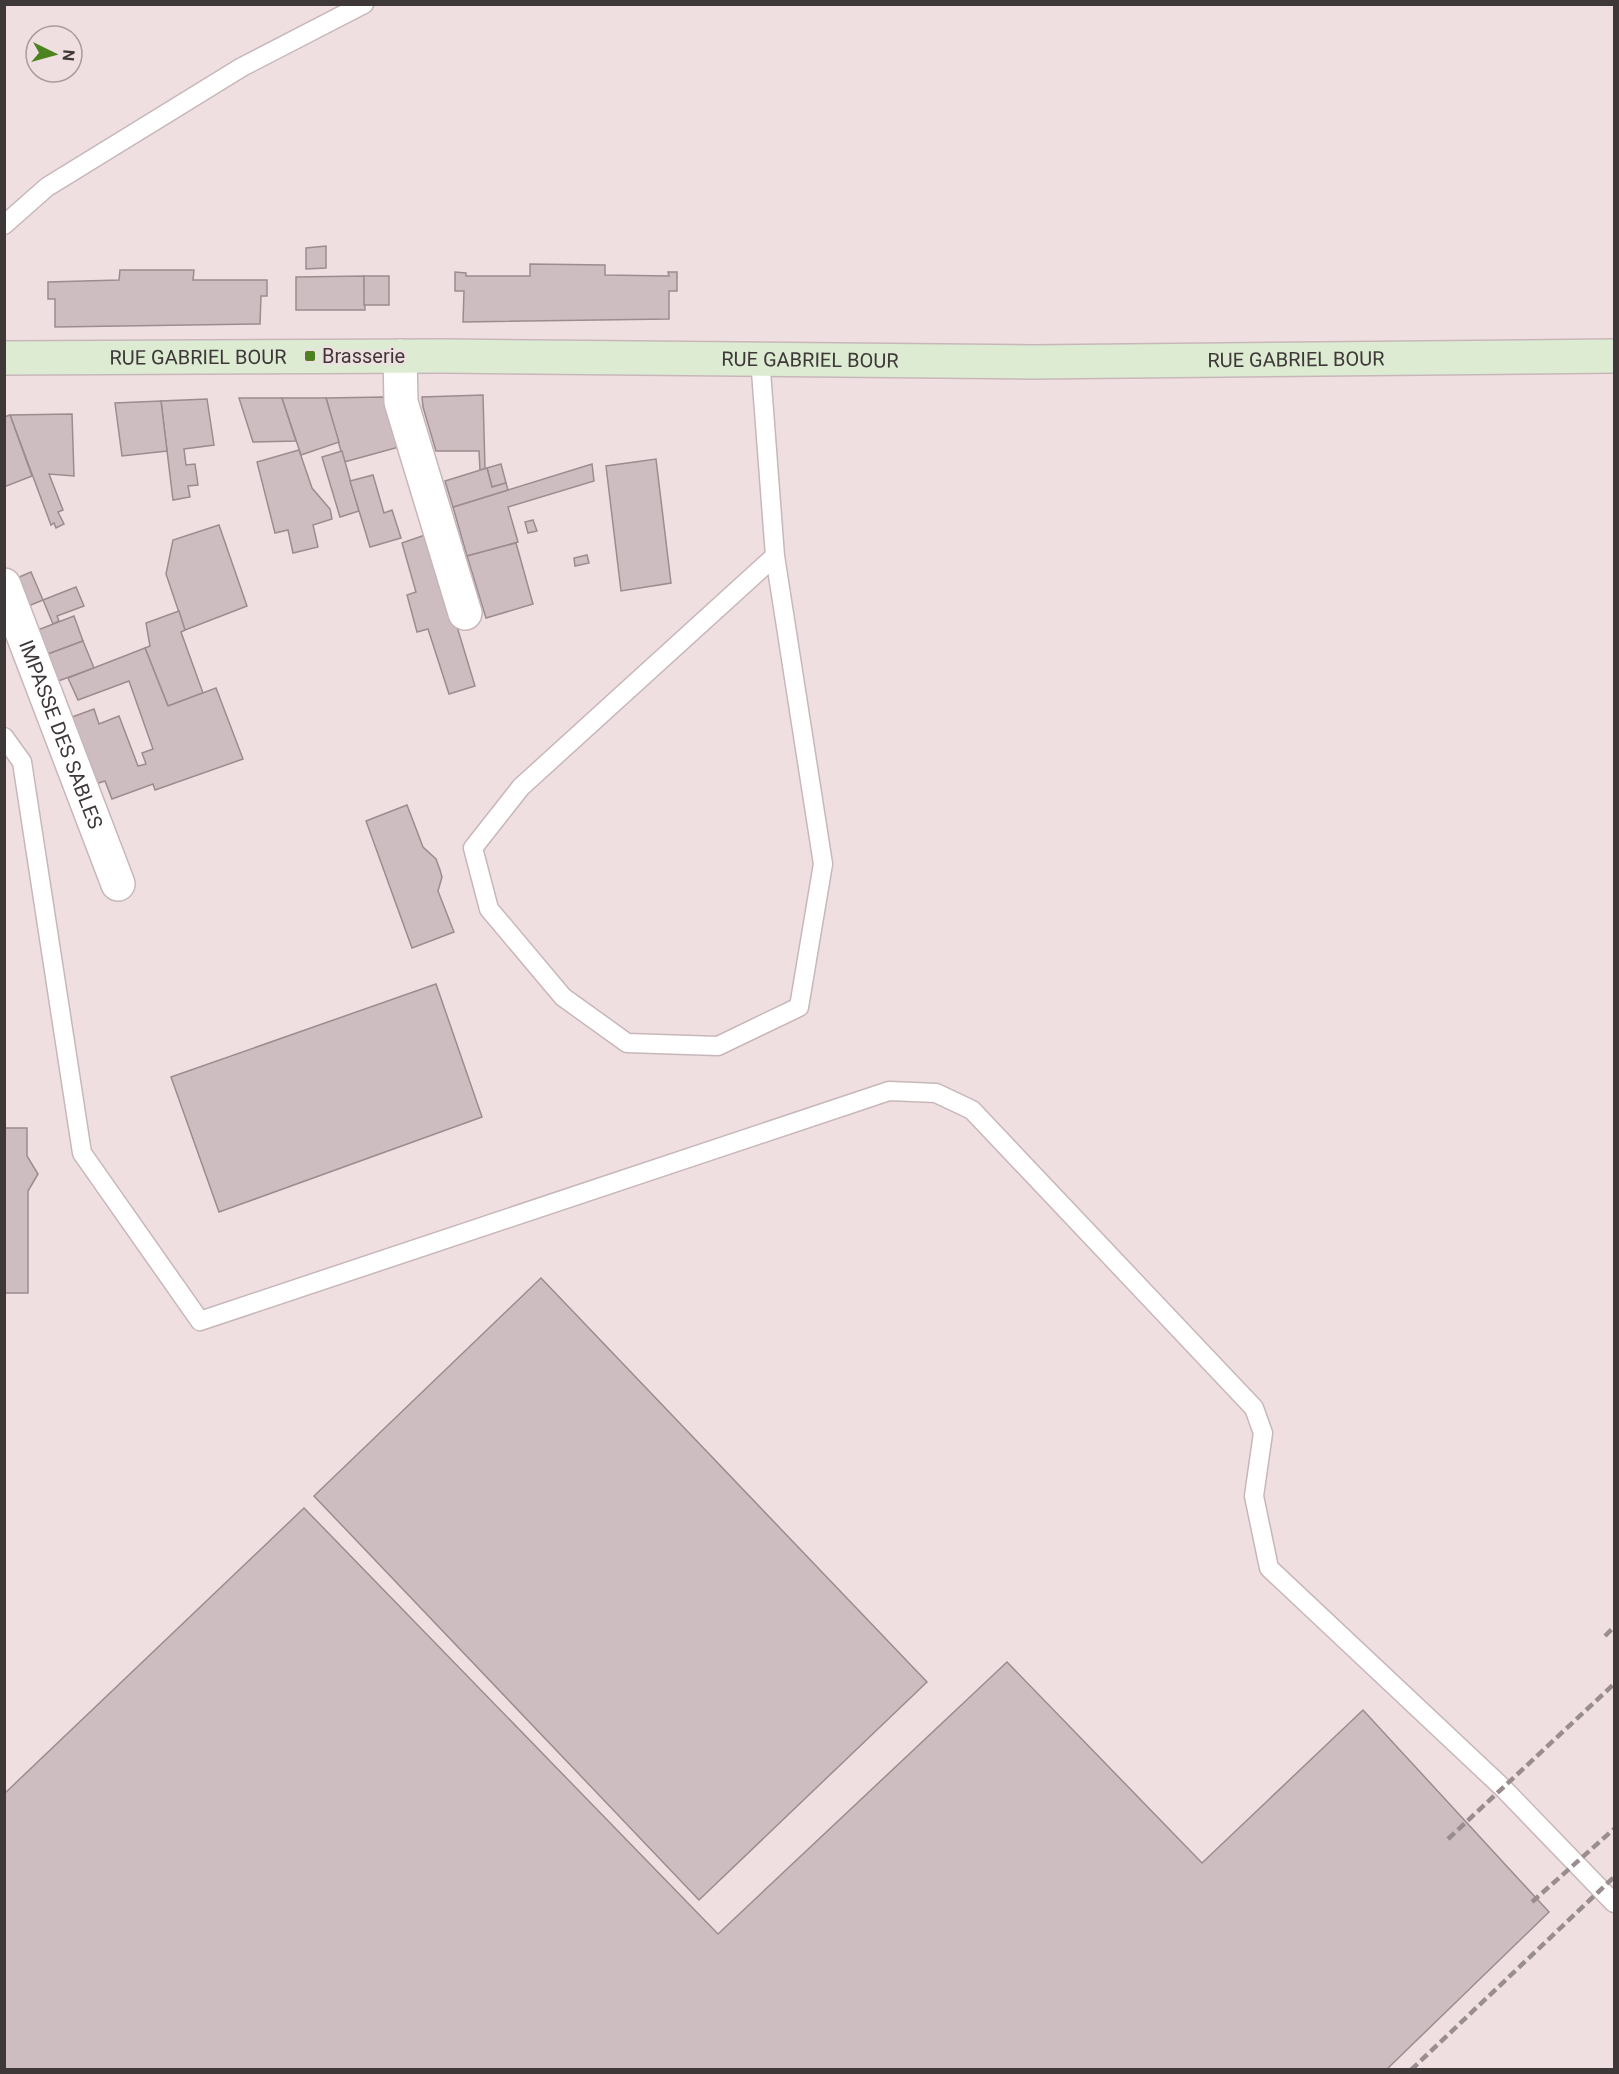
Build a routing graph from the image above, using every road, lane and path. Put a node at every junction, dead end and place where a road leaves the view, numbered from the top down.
1 (364, 4) edge
2 (4, 225) edge
3 (400, 356) junction
4 (1614, 356) edge
5 (4, 358) edge
6 (760, 358) junction
7 (775, 556) junction
8 (4, 585) edge
9 (465, 613) dead end
10 (4, 737) edge
11 (118, 884) dead end
12 (1614, 1903) edge

1 - 2 lane
3 - 5 main road, RUE GABRIEL BOUR
3 - 6 main road, RUE GABRIEL BOUR
3 - 9 street
4 - 6 main road, RUE GABRIEL BOUR
6 - 7 lane
7 - 7 lane
8 - 11 street, IMPASSE DES SABLES
10 - 12 lane

